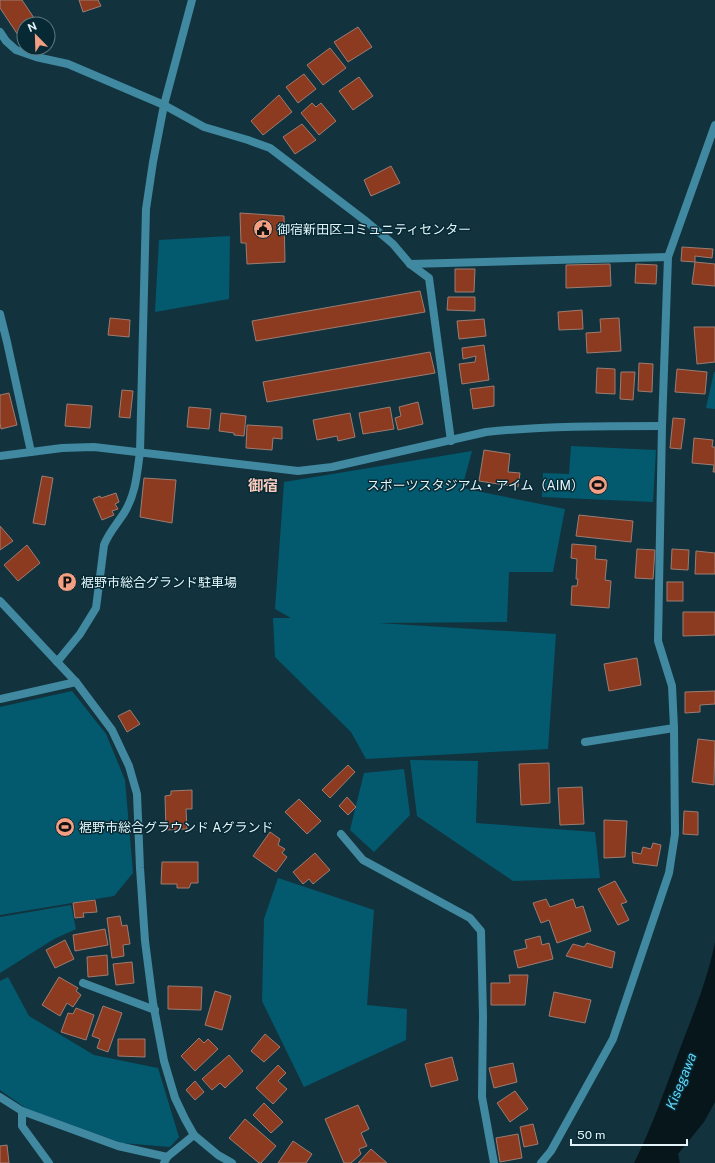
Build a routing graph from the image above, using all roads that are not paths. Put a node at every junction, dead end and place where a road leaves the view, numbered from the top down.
1 (192, 0) edge
2 (0, 32) edge
3 (164, 105) junction
4 (715, 125) edge
5 (668, 257) junction
6 (410, 264) junction
7 (0, 314) edge
8 (662, 426) junction
9 (451, 441) junction
10 (31, 452) junction
11 (140, 452) junction
12 (0, 456) edge
13 (0, 601) edge
14 (57, 662) junction
15 (76, 682) junction
16 (0, 699) edge
17 (674, 728) junction
18 (585, 742) dead end
19 (341, 834) dead end
20 (83, 983) dead end
21 (154, 1010) junction
22 (0, 1097) edge
23 (22, 1111) junction
24 (194, 1136) junction
25 (166, 1160) edge
26 (49, 1163) edge
27 (232, 1163) edge
28 (494, 1163) edge
29 (541, 1163) edge

1 - 3 street
2 - 3 street
3 - 6 street
3 - 11 street
4 - 5 street
5 - 6 street
5 - 8 street
6 - 9 street
7 - 10 street
8 - 9 street
8 - 17 street
9 - 11 street
10 - 11 street
10 - 12 street
11 - 14 street
13 - 14 street
14 - 15 street
15 - 16 street
15 - 21 street
17 - 18 street
17 - 29 street
19 - 28 street
20 - 21 street
21 - 24 street
22 - 23 street
23 - 25 street
23 - 26 street
24 - 25 street
24 - 27 street

